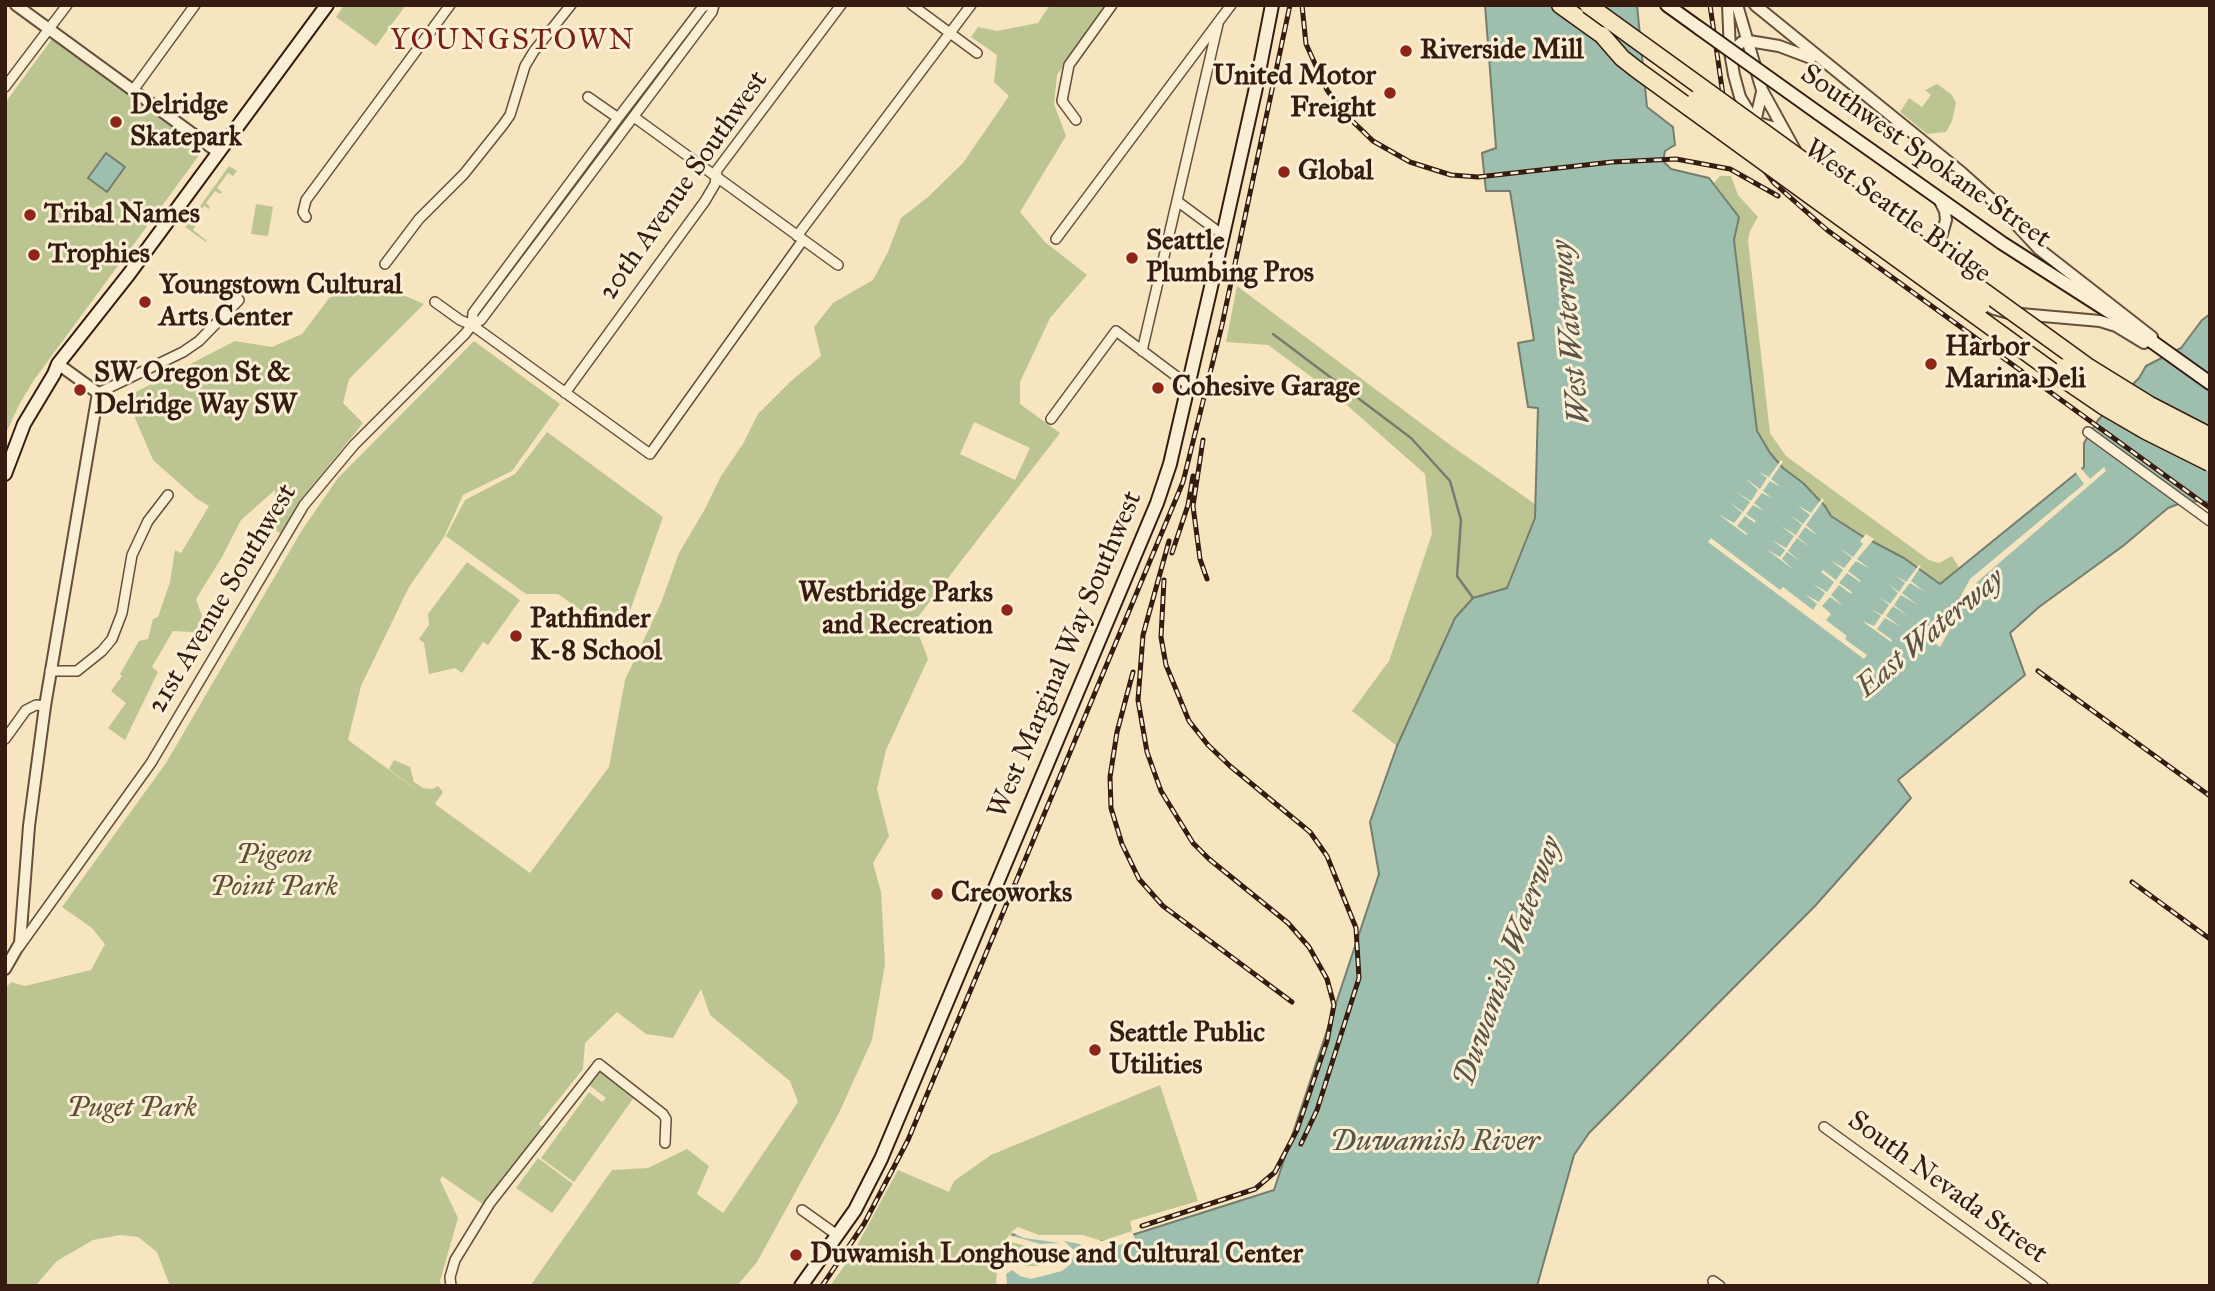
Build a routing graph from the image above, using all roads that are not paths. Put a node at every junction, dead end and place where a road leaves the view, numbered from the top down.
1 (16, 5) edge
2 (67, 5) edge
3 (195, 5) edge
4 (327, 5) edge
5 (450, 5) edge
6 (571, 5) edge
7 (707, 5) edge
8 (714, 5) edge
9 (841, 5) edge
10 (912, 5) edge
11 (971, 5) edge
12 (1112, 5) edge
13 (1231, 5) edge
14 (1272, 5) edge
15 (1560, 5) edge
16 (1588, 5) edge
17 (1667, 5) edge
18 (1728, 5) edge
19 (1737, 5) edge
20 (1755, 5) edge
21 (1217, 24) junction
22 (50, 29) junction
23 (950, 33) junction
24 (1602, 35) junction
25 (1749, 41) junction
26 (977, 52) dead end
27 (1730, 52) junction
28 (1826, 65) junction
29 (5, 88) edge
30 (134, 89) junction
31 (1762, 90) junction
32 (588, 97) dead end
33 (634, 117) junction
34 (618, 118) junction
35 (1076, 120) dead end
36 (1755, 122) junction
37 (1782, 130) junction
38 (219, 153) junction
39 (716, 177) junction
40 (1939, 199) junction
41 (1177, 201) junction
42 (306, 217) dead end
43 (1223, 235) junction
44 (800, 238) junction
45 (1056, 240) dead end
46 (1906, 248) junction
47 (385, 264) dead end
48 (838, 265) dead end
49 (239, 300) dead end
50 (435, 302) dead end
51 (472, 325) junction
52 (2157, 345) junction
53 (1142, 351) junction
54 (58, 363) junction
55 (2210, 383) edge
56 (1188, 385) junction
57 (98, 393) junction
58 (565, 393) junction
59 (1051, 419) dead end
60 (2088, 432) dead end
61 (2210, 436) edge
62 (2210, 451) edge
63 (2210, 463) edge
64 (5, 474) edge
65 (167, 495) dead end
66 (2207, 519) edge
67 (50, 671) junction
68 (44, 706) junction
69 (5, 739) edge
70 (41, 919) junction
71 (21, 922) junction
72 (18, 949) junction
73 (5, 969) edge
74 (1824, 1127) dead end
75 (664, 1143) dead end
76 (802, 1210) dead end
77 (837, 1235) junction
78 (451, 1286) edge
79 (802, 1286) edge
80 (2043, 1286) edge

1 - 22 street
2 - 22 street
3 - 30 street
4 - 38 main road
5 - 42 street
6 - 47 street
7 - 34 street, 21st Avenue Southwest
8 - 33 street, 21st Avenue Southwest
9 - 39 street, 20th Avenue Southwest
10 - 23 street
11 - 23 street
12 - 35 street
13 - 21 street
14 - 43 main road, West Marginal Way Southwest
15 - 24 highway, West Seattle Bridge
16 - 61 highway, West Seattle Bridge, bridge
17 - 40 main road, Southwest Spokane Street, bridge
18 - 27 street
19 - 25 street
20 - 28 street
21 - 41 street
21 - 45 street
22 - 29 street
22 - 30 street
23 - 26 street
23 - 44 street
24 - 62 highway, West Seattle Bridge, bridge
24 - 63 highway, bridge
25 - 27 street
25 - 28 street
25 - 31 street
27 - 36 street
28 - 52 street
30 - 38 street
31 - 36 street
31 - 37 street
32 - 34 street
33 - 39 street
33 - 51 street, 21st Avenue Southwest
34 - 51 street, 21st Avenue Southwest
36 - 37 street
36 - 46 street
37 - 46 street
38 - 54 main road
39 - 44 street
39 - 58 street, 20th Avenue Southwest
40 - 46 street
40 - 52 main road, Southwest Spokane Street
41 - 43 street
41 - 53 street
43 - 56 main road, West Marginal Way Southwest
44 - 48 street
44 - 58 street
46 - 52 street
49 - 57 street
50 - 51 street
51 - 58 street
51 - 70 street, 21st Avenue Southwest
52 - 55 main road, Southwest Spokane Street
53 - 56 street
53 - 59 street
54 - 57 street
54 - 64 main road
56 - 77 main road, West Marginal Way Southwest
57 - 67 street
60 - 66 street
65 - 67 street
67 - 68 street
68 - 69 street
68 - 71 street
70 - 71 street
70 - 72 street, 21st Avenue Southwest
71 - 72 street
72 - 73 street, 21st Avenue Southwest
74 - 80 street, South Nevada Street
75 - 78 street
76 - 77 street
77 - 79 main road, West Marginal Way Southwest

